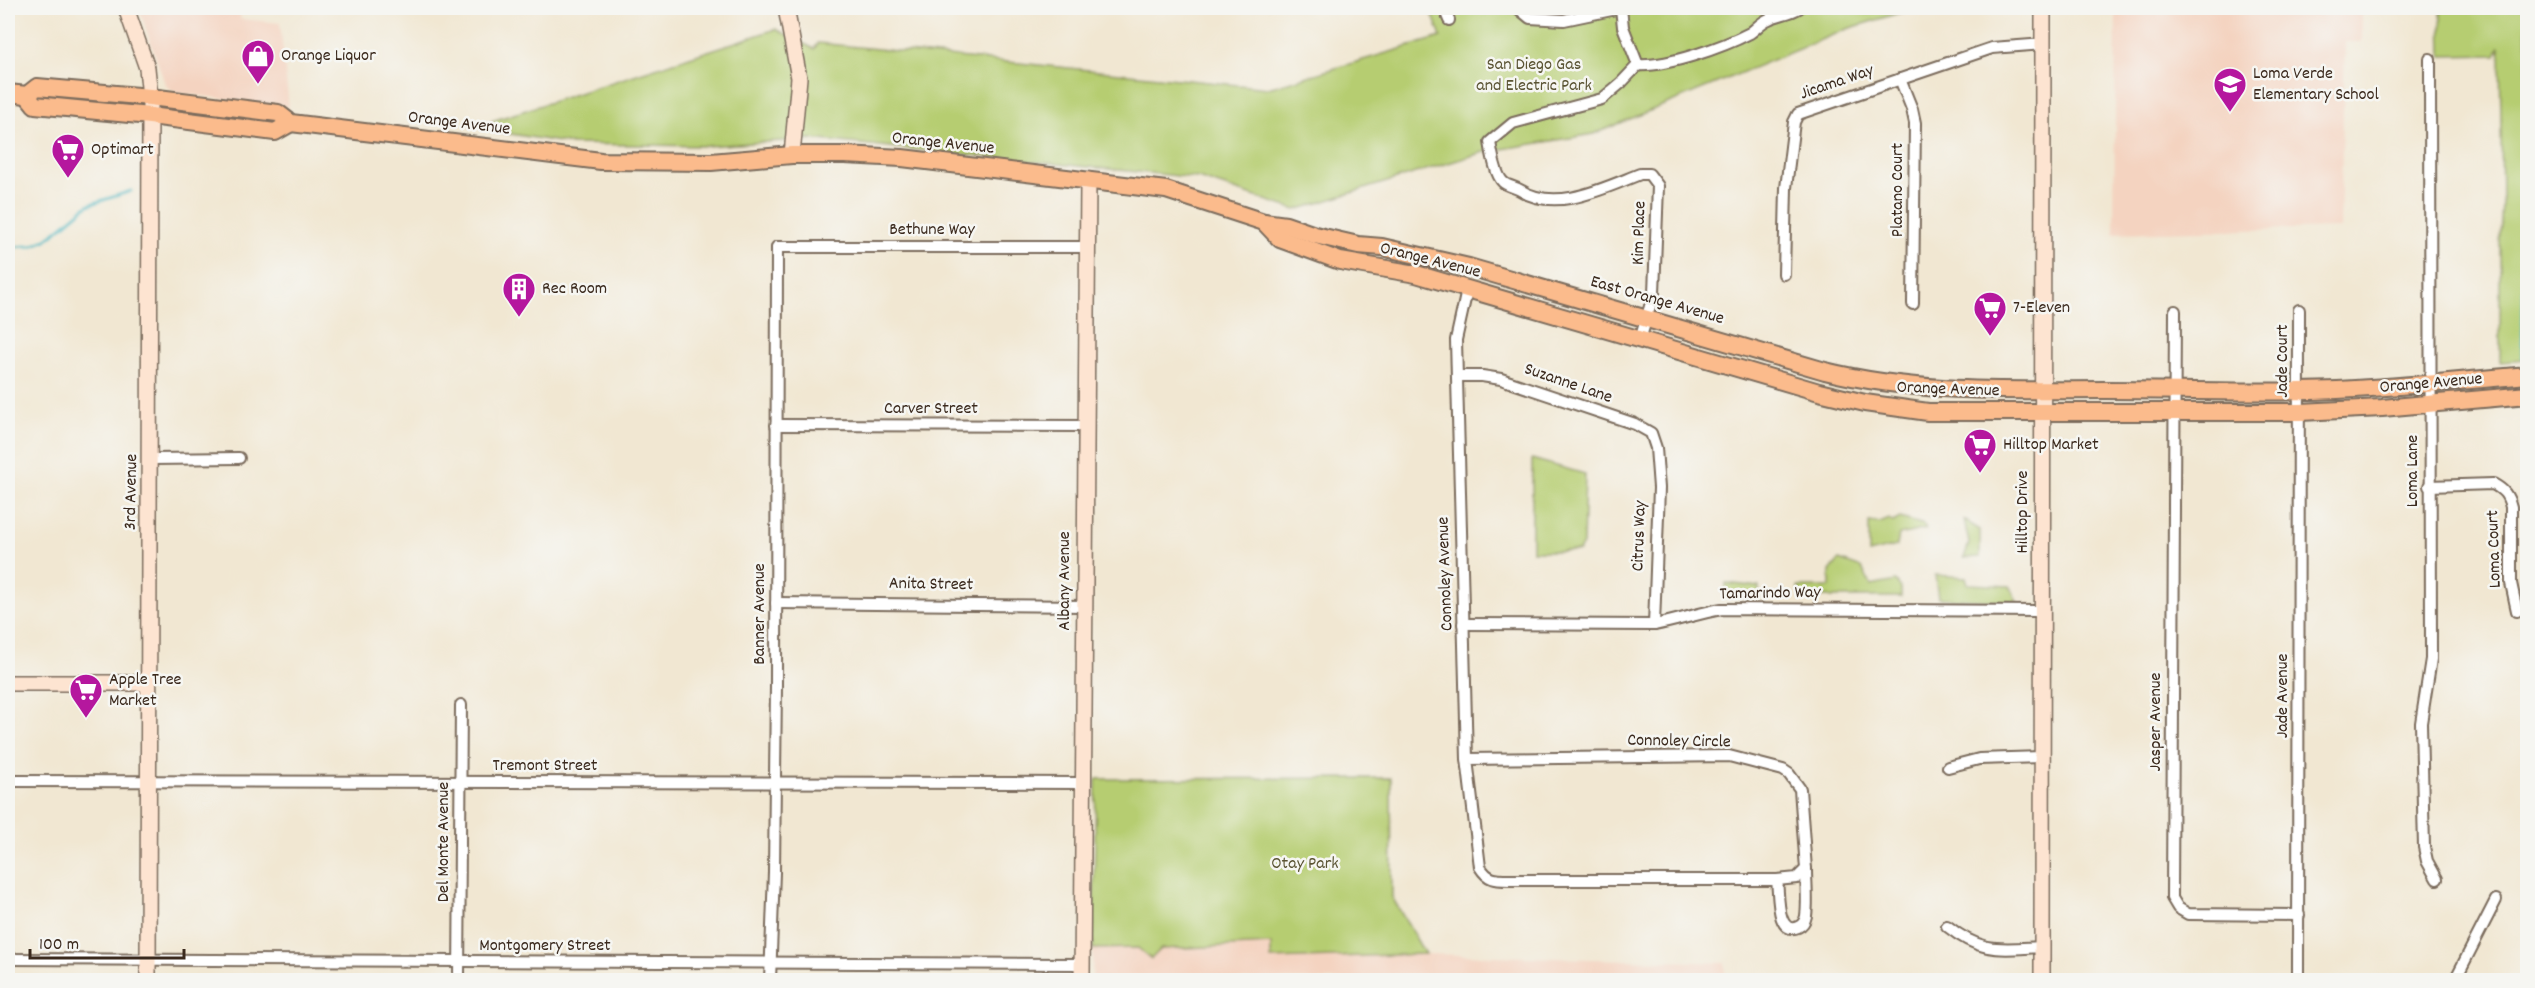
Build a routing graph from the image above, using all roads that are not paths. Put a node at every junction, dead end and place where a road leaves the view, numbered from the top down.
1 (126, 8) edge
2 (786, 8) edge
3 (1444, 8) edge
4 (1621, 8) edge
5 (1799, 8) edge
6 (2043, 8) edge
7 (1519, 9) edge
8 (1449, 20) dead end
9 (2043, 44) junction
10 (2430, 59) dead end
11 (1638, 65) junction
12 (1900, 79) junction
13 (8, 93) edge
14 (27, 95) junction
15 (150, 97) junction
16 (150, 116) junction
17 (291, 123) junction
18 (792, 155) junction
19 (1088, 180) junction
20 (1264, 222) junction
21 (1087, 246) junction
22 (777, 247) joint
23 (1474, 268) junction
24 (1784, 274) dead end
25 (1467, 290) junction
26 (1913, 304) dead end
27 (2299, 309) dead end
28 (2175, 311) dead end
29 (1647, 319) junction
30 (1640, 340) junction
31 (2528, 375) edge
32 (1457, 376) junction
33 (2431, 383) junction
34 (2043, 390) junction
35 (2174, 390) junction
36 (2300, 391) junction
37 (2528, 395) edge
38 (2430, 404) junction
39 (2174, 411) junction
40 (2043, 412) junction
41 (2300, 412) junction
42 (776, 425) junction
43 (1087, 426) junction
44 (1656, 448) joint
45 (239, 458) dead end
46 (152, 459) junction
47 (2430, 486) junction
48 (776, 603) junction
49 (1085, 606) junction
50 (2042, 611) junction
51 (2517, 611) dead end
52 (1464, 624) junction
53 (1654, 625) junction
54 (8, 683) edge
55 (148, 683) junction
56 (461, 705) dead end
57 (2042, 757) junction
58 (1467, 759) junction
59 (1948, 767) dead end
60 (8, 781) edge
61 (148, 781) junction
62 (461, 782) junction
63 (774, 782) junction
64 (1083, 783) junction
65 (1806, 869) junction
66 (2437, 879) dead end
67 (1777, 880) junction
68 (2496, 900) dead end
69 (2299, 915) junction
70 (1947, 926) dead end
71 (2042, 946) junction
72 (8, 959) edge
73 (148, 960) junction
74 (459, 962) junction
75 (770, 962) junction
76 (1082, 964) junction
77 (148, 981) edge
78 (459, 981) edge
79 (770, 981) edge
80 (1082, 981) edge
81 (2042, 981) edge
82 (2298, 981) edge
83 (2455, 981) edge

1 - 15 main road, 3rd Avenue
2 - 18 main road
3 - 8 street
4 - 7 street
4 - 11 street
5 - 11 street
6 - 9 main road, Hilltop Drive
9 - 12 street, Jicama Way
9 - 34 main road, Hilltop Drive
10 - 33 street, Loma Lane
11 - 29 street, Kim Place
12 - 24 street, Jicama Way
12 - 26 street, Platano Court
13 - 14 main road, Orange Avenue
14 - 15 main road, Orange Avenue
14 - 16 main road, Orange Avenue
15 - 16 main road, 3rd Avenue
15 - 17 main road, Orange Avenue
16 - 17 main road, Orange Avenue
16 - 46 main road, 3rd Avenue
17 - 18 main road, Orange Avenue
18 - 19 main road, Orange Avenue
19 - 20 main road, Orange Avenue
19 - 21 main road, Albany Avenue
20 - 23 main road, East Orange Avenue
20 - 25 main road, Orange Avenue
21 - 22 street, Bethune Way
21 - 43 main road, Albany Avenue
22 - 42 street, Banner Avenue
23 - 25 main road
23 - 29 main road, East Orange Avenue
25 - 30 main road, Orange Avenue
25 - 32 street, Connoley Avenue
27 - 36 street, Jade Court
28 - 35 street, Jasper Avenue
29 - 30 street, Kim Place
29 - 34 main road, East Orange Avenue
30 - 40 main road, Orange Avenue
31 - 33 main road, Orange Avenue
32 - 44 street, Suzanne Lane
32 - 52 street, Connoley Avenue
33 - 36 main road, Orange Avenue
33 - 38 street, Loma Lane
34 - 35 main road, Orange Avenue
34 - 40 main road, Hilltop Drive
35 - 36 main road, Orange Avenue
35 - 39 street, Jasper Avenue
36 - 41 street, Jade Court
37 - 38 main road, Orange Avenue
38 - 41 main road, Orange Avenue
38 - 47 street, Loma Lane
39 - 40 main road, Orange Avenue
39 - 41 main road, Orange Avenue
39 - 69 street, Jasper Avenue
40 - 50 main road, Hilltop Drive
41 - 69 street, Jade Avenue
42 - 43 street, Carver Street
42 - 48 street, Banner Avenue
43 - 49 main road, Albany Avenue
44 - 53 street, Citrus Way
45 - 46 street
46 - 55 main road, 3rd Avenue
47 - 51 street, Loma Court
47 - 66 street, Loma Lane
48 - 49 street, Anita Street
48 - 63 street, Banner Avenue
49 - 64 main road, Albany Avenue
50 - 53 street, Tamarindo Way
50 - 57 main road, Hilltop Drive
52 - 53 street, Tamarindo Way
52 - 58 street, Connoley Avenue
54 - 55 main road
55 - 61 main road, 3rd Avenue
56 - 62 street, Del Monte Avenue
57 - 59 street
57 - 71 main road, Hilltop Drive
58 - 65 street, Connoley Circle
58 - 67 street, Connoley Avenue
60 - 61 street, Tremont Street
61 - 62 street, Tremont Street
61 - 73 main road, 3rd Avenue
62 - 63 street, Tremont Street
62 - 74 street, Del Monte Avenue
63 - 64 street, Tremont Street
63 - 75 street, Banner Avenue
64 - 76 main road, Albany Avenue
65 - 67 street
65 - 67 street, Connoley Circle
68 - 83 street
69 - 82 street, Jade Avenue
70 - 71 street
71 - 81 main road, Hilltop Drive
72 - 73 street, Montgomery Street
73 - 74 street, Montgomery Street
73 - 77 main road, 3rd Avenue
74 - 75 street, Montgomery Street
74 - 78 street, Del Monte Avenue
75 - 76 street, Montgomery Street
75 - 79 street, Banner Avenue
76 - 80 main road, Albany Avenue

